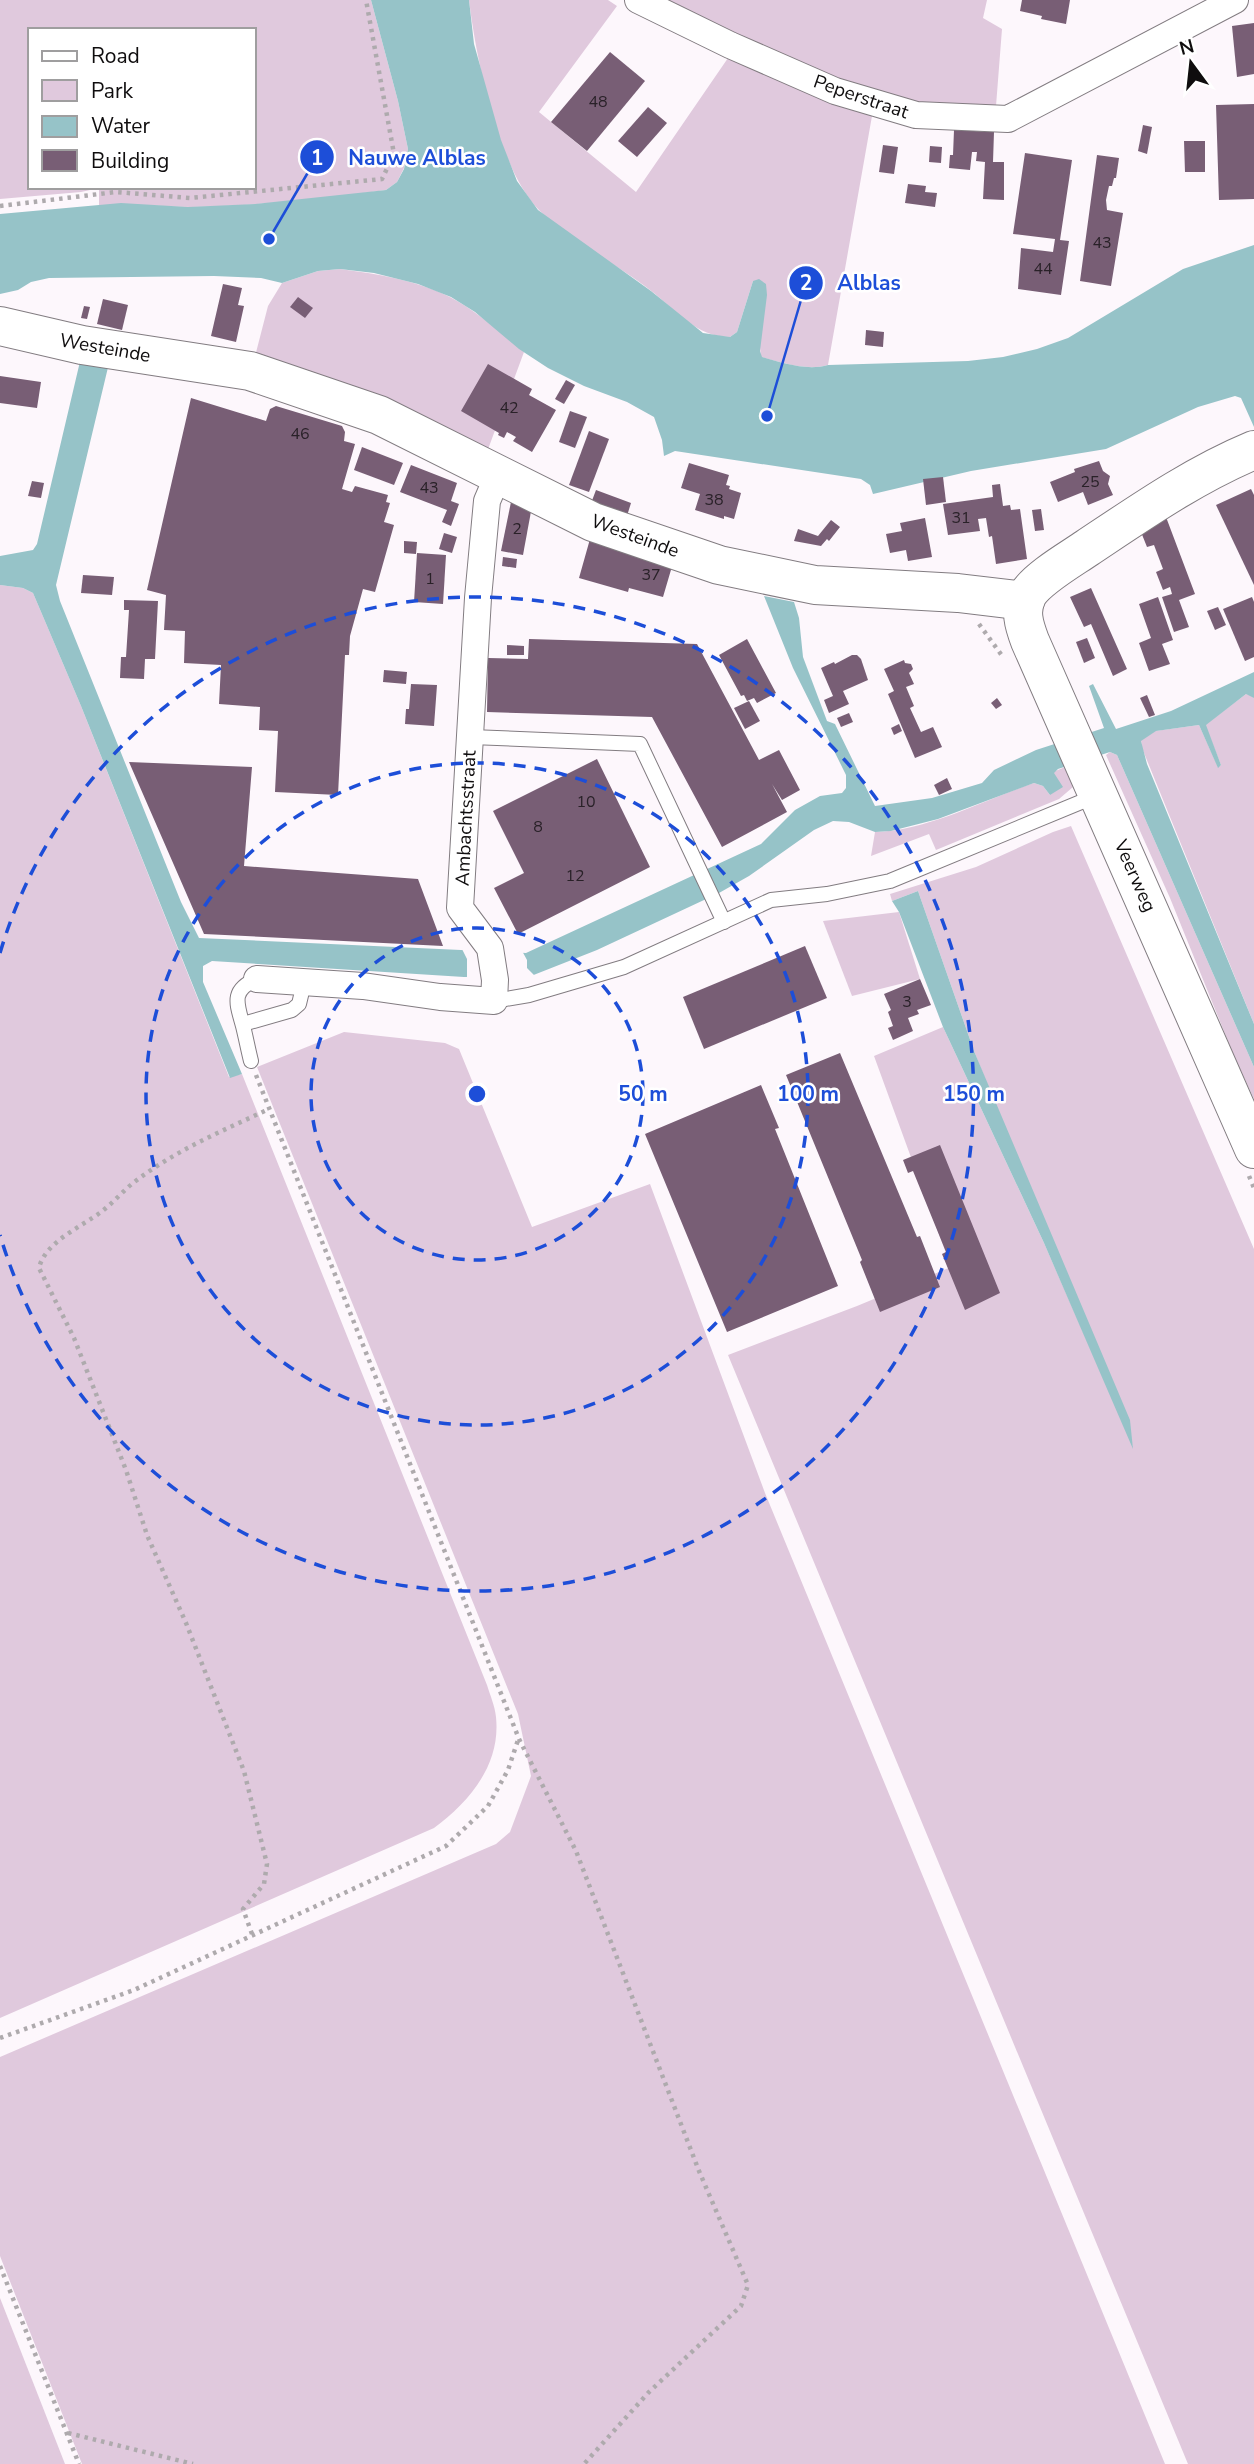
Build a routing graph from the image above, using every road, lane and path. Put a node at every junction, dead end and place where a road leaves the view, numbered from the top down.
1 (366, 0) edge
2 (1235, 0) edge
3 (640, 1) edge
4 (0, 206) edge
5 (0, 326) edge
6 (1254, 450) edge
7 (499, 473) junction
8 (1025, 601) junction
9 (471, 737) junction
10 (1094, 783) junction
11 (724, 922) junction
12 (257, 979) joint
13 (304, 983) junction
14 (495, 991) junction
15 (243, 1024) junction
16 (251, 1061) joint
17 (269, 1109) junction
18 (1254, 1149) edge
19 (519, 1739) junction
20 (252, 1934) junction
21 (0, 2038) edge
22 (0, 2266) edge
23 (67, 2433) junction
24 (79, 2464) edge
25 (193, 2464) edge
26 (584, 2464) edge

1 - 4 path
2 - 3 street, Peperstraat
5 - 7 street, Westeinde
6 - 8 street
7 - 8 street, Westeinde
7 - 9 street, Ambachtsstraat
8 - 10 street, Veerweg
9 - 11 lane
9 - 14 street, Ambachtsstraat
10 - 11 lane
10 - 18 street, Veerweg
11 - 14 lane
12 - 13 street
12 - 15 lane
13 - 14 street
13 - 15 lane
15 - 16 lane
16 - 17 path
17 - 19 path
17 - 20 path
19 - 20 path
19 - 26 path
20 - 21 path
22 - 23 path
23 - 24 path
23 - 25 path

